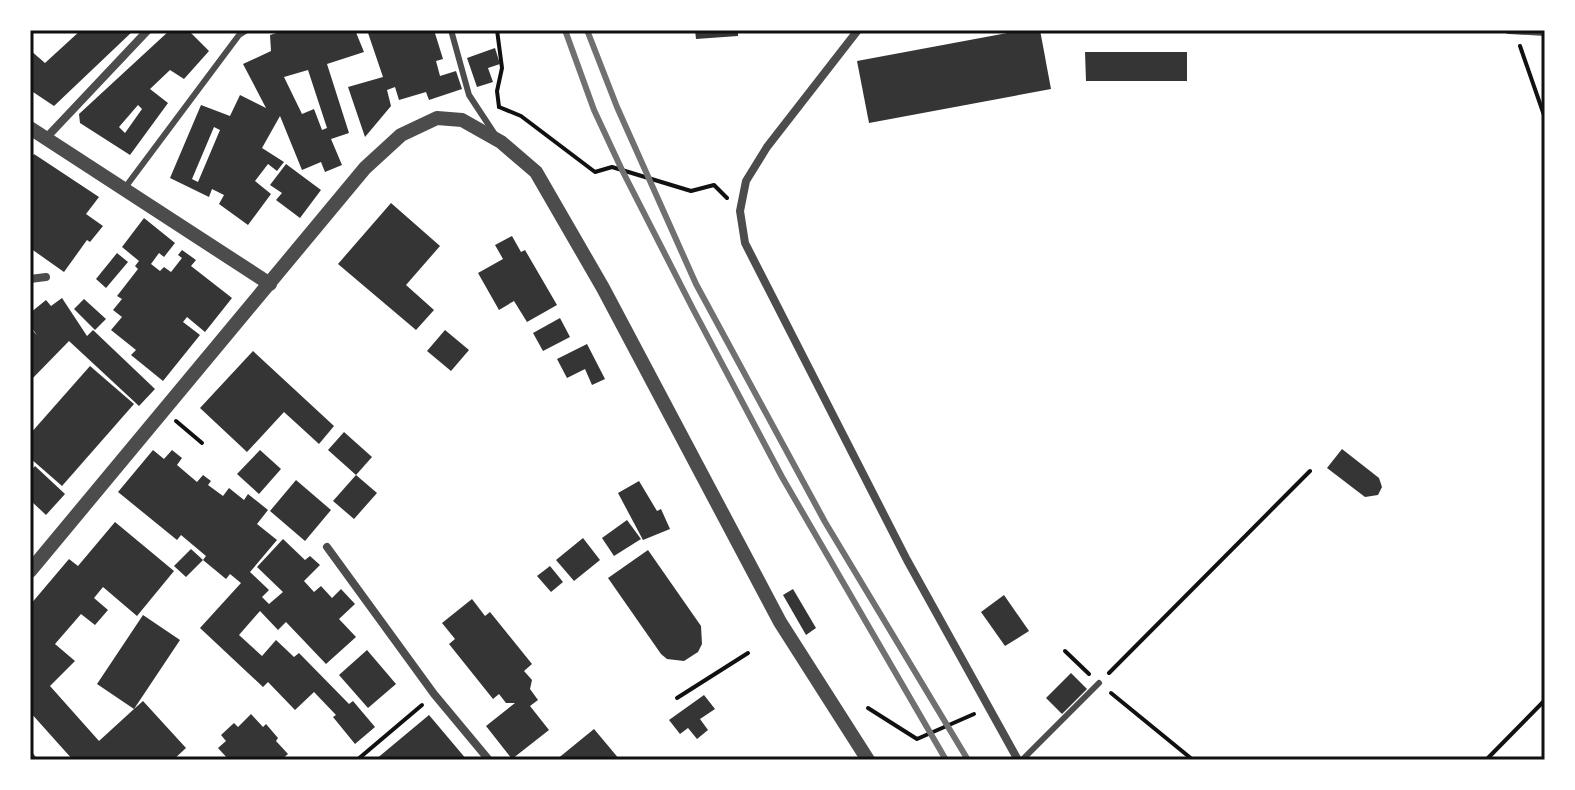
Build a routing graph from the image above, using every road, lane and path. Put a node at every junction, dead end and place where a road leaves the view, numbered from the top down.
1 (148, 30) edge
2 (247, 30) edge
3 (451, 30) edge
4 (497, 30) edge
5 (858, 30) edge
6 (1512, 31) edge
7 (1545, 32) edge
8 (499, 107) junction
9 (1545, 118) edge
10 (30, 128) edge
11 (46, 138) junction
12 (501, 142) junction
13 (124, 189) junction
14 (740, 211) junction
15 (46, 277) dead end
16 (30, 279) edge
17 (270, 284) junction
18 (164, 411) junction
19 (202, 443) dead end
20 (1310, 471) dead end
21 (327, 547) dead end
22 (30, 571) edge
23 (1065, 651) dead end
24 (748, 653) dead end
25 (1099, 683) junction
26 (434, 694) junction
27 (677, 698) dead end
28 (1545, 700) edge
29 (868, 708) dead end
30 (987, 709) junction
31 (357, 760) edge
32 (489, 760) edge
33 (868, 760) edge
34 (1020, 760) edge
35 (1193, 760) edge
36 (1486, 760) edge

1 - 11 street
2 - 13 lane
3 - 12 lane
4 - 8 path
5 - 14 street
6 - 7 street
6 - 9 path
8 - 12 path
8 - 14 path
10 - 11 street
11 - 13 street
12 - 17 street
12 - 33 street
13 - 17 street
14 - 30 street
15 - 16 street
17 - 18 street
18 - 19 path
18 - 22 street
20 - 25 path
21 - 26 street
23 - 25 path
24 - 27 path
25 - 34 lane
25 - 35 path
26 - 31 path
26 - 32 street
28 - 36 path
29 - 30 path
30 - 34 street

